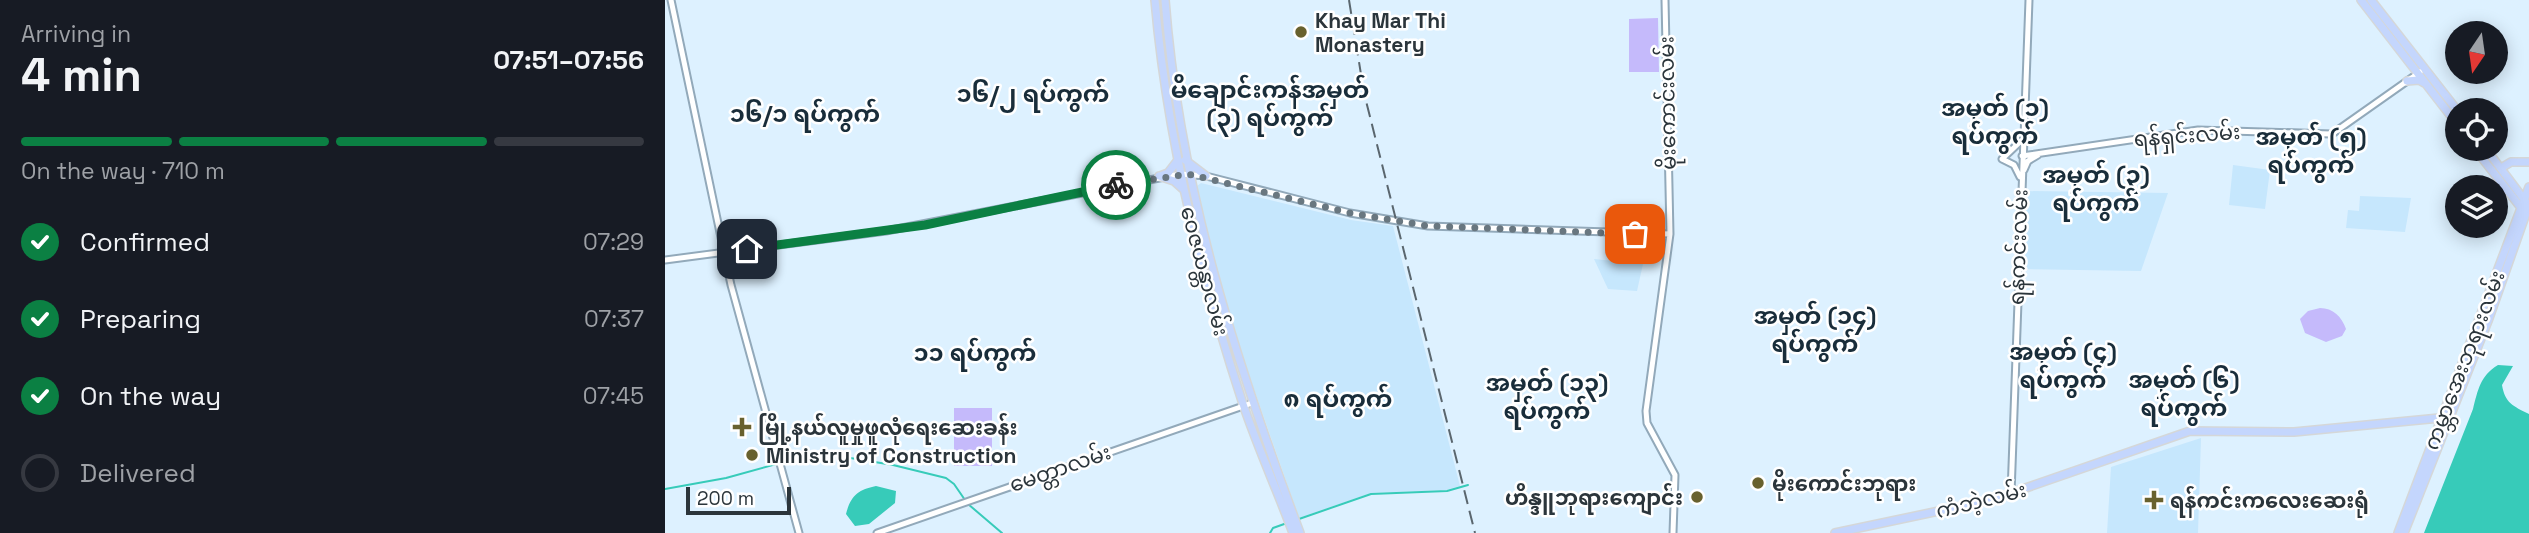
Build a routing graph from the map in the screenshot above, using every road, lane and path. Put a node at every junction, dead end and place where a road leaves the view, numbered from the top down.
1 (671, 0) edge
2 (1155, 0) edge
3 (1165, 0) edge
4 (1665, 0) edge
5 (2029, 0) edge
6 (2361, 0) edge
7 (2371, 0) edge
8 (2374, 10) junction
9 (1165, 12) junction
10 (1156, 13) junction
11 (2398, 41) junction
12 (2425, 68) junction
13 (2418, 73) junction
14 (2407, 81) junction
15 (2427, 85) junction
16 (2448, 98) edge
17 (2445, 108) edge
18 (2023, 138) junction
19 (2040, 153) junction
20 (2022, 156) junction
21 (1181, 160) junction
22 (2488, 161) edge
23 (2493, 161) edge
24 (2529, 162) edge
25 (2500, 172) junction
26 (1184, 174) junction
27 (1159, 176) junction
28 (1206, 176) junction
29 (2021, 180) junction
30 (2529, 184) edge
31 (2513, 185) junction
32 (1188, 190) junction
33 (2526, 206) edge
34 (1669, 234) junction
35 (724, 252) junction
36 (665, 260) edge
37 (1248, 405) junction
38 (2447, 417) junction
39 (2421, 419) junction
40 (2437, 433) junction
41 (2417, 491) junction
42 (2011, 494) junction
43 (799, 533) edge
44 (877, 533) edge
45 (1293, 533) edge
46 (1300, 533) edge
47 (1673, 533) edge
48 (1835, 533) edge
49 (2397, 533) edge
50 (2404, 533) edge

1 - 35 main road
2 - 10 main road, ဝေဇယန္တာလမ်း
3 - 9 main road, ဝေဇယန္တာလမ်း
4 - 34 main road, မိုးကောင်းလမ်း
5 - 18 main road, ရန်ကင်းလမ်း
6 - 8 main road
7 - 8 main road
8 - 11 main road
9 - 10 main road
9 - 21 main road, ဝေဇယန္တာလမ်း
10 - 21 main road, ဝေဇယန္တာလမ်း
11 - 12 main road
11 - 13 main road
12 - 13 main road, ရန်ရှင်းလမ်း
12 - 16 main road
13 - 14 main road, ရန်ရှင်းလမ်း
13 - 15 main road
14 - 15 main road
14 - 19 main road, ရန်ရှင်းလမ်း
15 - 17 main road
18 - 19 main road
18 - 20 main road, ရန်ကင်းလမ်း
18 - 29 main road
19 - 20 main road, ရန်ရှင်းလမ်း
19 - 29 main road
20 - 29 main road, ရန်ကင်းလမ်း
21 - 26 main road, ဝေဇယန္တာလမ်း
21 - 27 main road
21 - 28 main road
22 - 25 main road
23 - 25 main road
24 - 25 main road
25 - 31 main road
25 - 33 main road
26 - 27 main road
26 - 28 main road
26 - 32 main road, ဝေဇယန္တာလမ်း
27 - 32 main road
27 - 35 main road
28 - 32 main road
28 - 34 main road
29 - 42 main road, ရန်ကင်းလမ်း
30 - 31 main road
30 - 33 main road, ကမ္ဘာအေးဘုရားလမ်း
31 - 33 main road
32 - 37 main road, ဝေဇယန္တာလမ်း
33 - 38 main road, ကမ္ဘာအေးဘုရားလမ်း
34 - 47 main road, မိုးကောင်းလမ်း
35 - 36 main road
35 - 43 main road
37 - 44 main road, မေတ္တာလမ်း
37 - 45 main road, ဝေဇယန္တာလမ်း
37 - 46 main road, ဝေဇယန္တာလမ်း
38 - 39 main road, ကံဘဲ့လမ်း
38 - 40 main road, ကမ္ဘာအေးဘုရားလမ်း
38 - 41 main road, ကမ္ဘာအေးဘုရားလမ်း
39 - 40 main road
39 - 42 main road, ကံဘဲ့လမ်း
40 - 41 main road, ကမ္ဘာအေးဘုရားလမ်း
41 - 49 main road, ကမ္ဘာအေးဘုရားလမ်း
41 - 50 main road, ကမ္ဘာအေးဘုရားလမ်း
42 - 48 main road, ကံဘဲ့လမ်း

